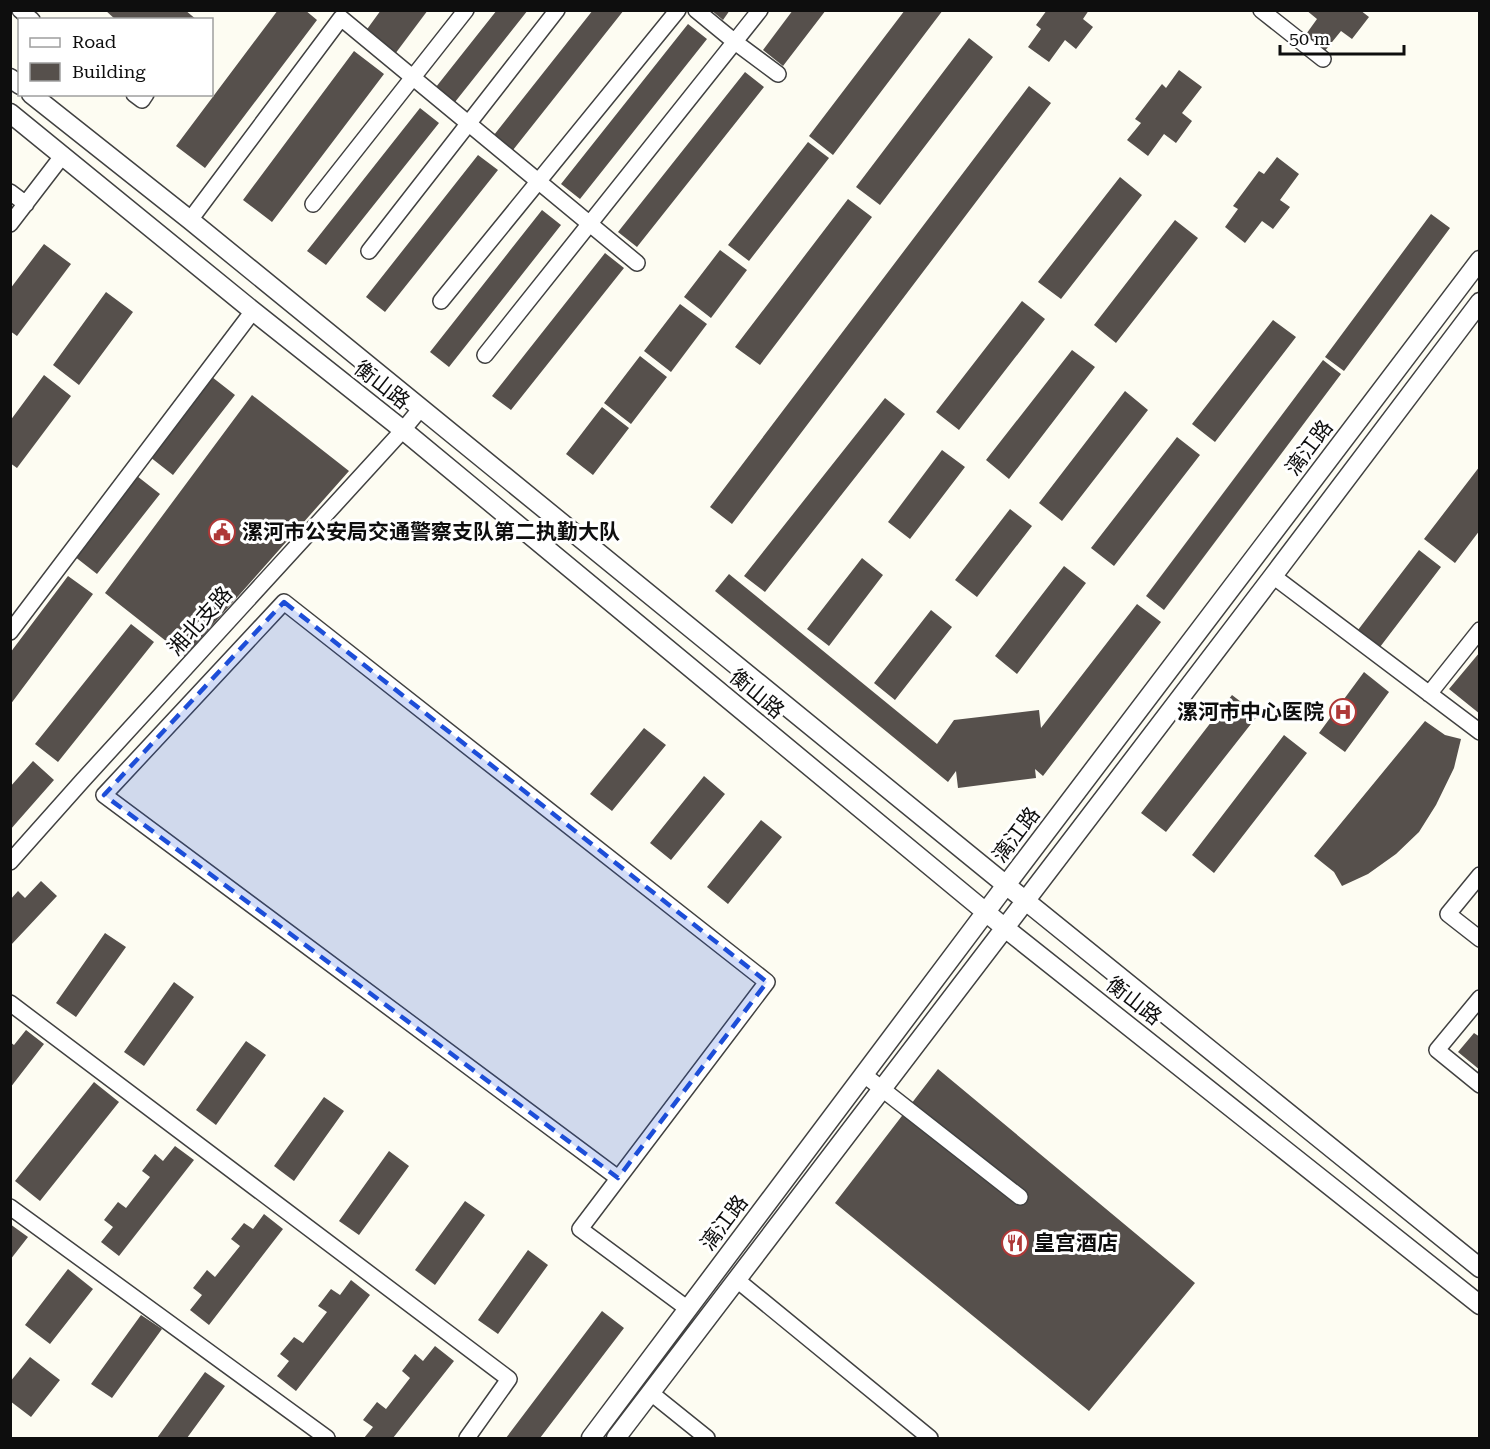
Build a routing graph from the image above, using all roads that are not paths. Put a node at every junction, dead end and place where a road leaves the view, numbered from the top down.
1 (466, 10) edge
2 (557, 10) edge
3 (678, 10) edge
4 (696, 10) edge
5 (760, 10) edge
6 (1261, 10) edge
7 (344, 14) edge
8 (735, 42) junction
9 (1323, 59) dead end
10 (778, 74) dead end
11 (414, 78) junction
12 (34, 96) edge
13 (10, 113) edge
14 (468, 124) junction
15 (80, 133) junction
16 (63, 155) junction
17 (538, 182) junction
18 (10, 192) edge
19 (26, 204) junction
20 (313, 204) dead end
21 (190, 220) junction
22 (10, 224) edge
23 (589, 224) junction
24 (369, 251) dead end
25 (1479, 260) edge
26 (637, 263) dead end
27 (441, 301) dead end
28 (1479, 302) edge
29 (252, 310) junction
30 (484, 355) dead end
31 (421, 408) junction
32 (403, 430) junction
33 (1273, 576) junction
34 (1479, 630) edge
35 (10, 632) edge
36 (1429, 694) junction
37 (1479, 732) edge
38 (10, 862) edge
39 (1479, 875) edge
40 (1006, 885) junction
41 (1026, 901) junction
42 (986, 912) junction
43 (1005, 928) junction
44 (1479, 939) edge
45 (1479, 998) edge
46 (10, 1003) edge
47 (863, 1074) junction
48 (1479, 1085) edge
49 (882, 1089) junction
50 (618, 1178) junction
51 (1020, 1197) dead end
52 (10, 1207) edge
53 (1479, 1268) edge
54 (736, 1280) junction
55 (1479, 1305) edge
56 (688, 1309) junction
57 (651, 1393) junction
58 (327, 1438) edge
59 (467, 1438) edge
60 (591, 1438) edge
61 (616, 1438) edge
62 (706, 1438) edge
63 (930, 1438) edge

1 - 11 street
2 - 14 street
3 - 17 street
4 - 8 street
5 - 8 street
6 - 9 street
7 - 11 street
7 - 21 street
8 - 10 street
8 - 23 street
11 - 14 street
11 - 20 street
12 - 15 street, 衡山路
13 - 16 street, 衡山路
14 - 17 street
14 - 24 street
15 - 16 street
15 - 21 street, 衡山路
16 - 19 street
16 - 29 street, 衡山路
17 - 23 street
17 - 27 street
18 - 19 street
19 - 22 street
21 - 31 street, 衡山路
23 - 26 street
23 - 30 street
25 - 40 street, 漓江路
28 - 33 street
29 - 32 street, 衡山路
29 - 35 street
31 - 32 street, 湘北支路
31 - 40 street, 衡山路
32 - 38 street, 湘北支路
32 - 42 street, 衡山路
33 - 36 street
33 - 41 street
34 - 36 street
36 - 37 street
39 - 44 street
40 - 41 street, 衡山路
40 - 42 street, 漓江路
41 - 43 street
41 - 53 street, 衡山路
42 - 43 street, 衡山路
42 - 47 street, 漓江路
43 - 49 street
43 - 55 street, 衡山路
45 - 48 street
46 - 59 street
47 - 49 street
47 - 56 street, 漓江路
49 - 51 street
49 - 54 street
50 - 50 street
50 - 56 street
52 - 58 street
54 - 57 street
54 - 63 street
56 - 60 street, 漓江路
57 - 61 street
57 - 62 street

